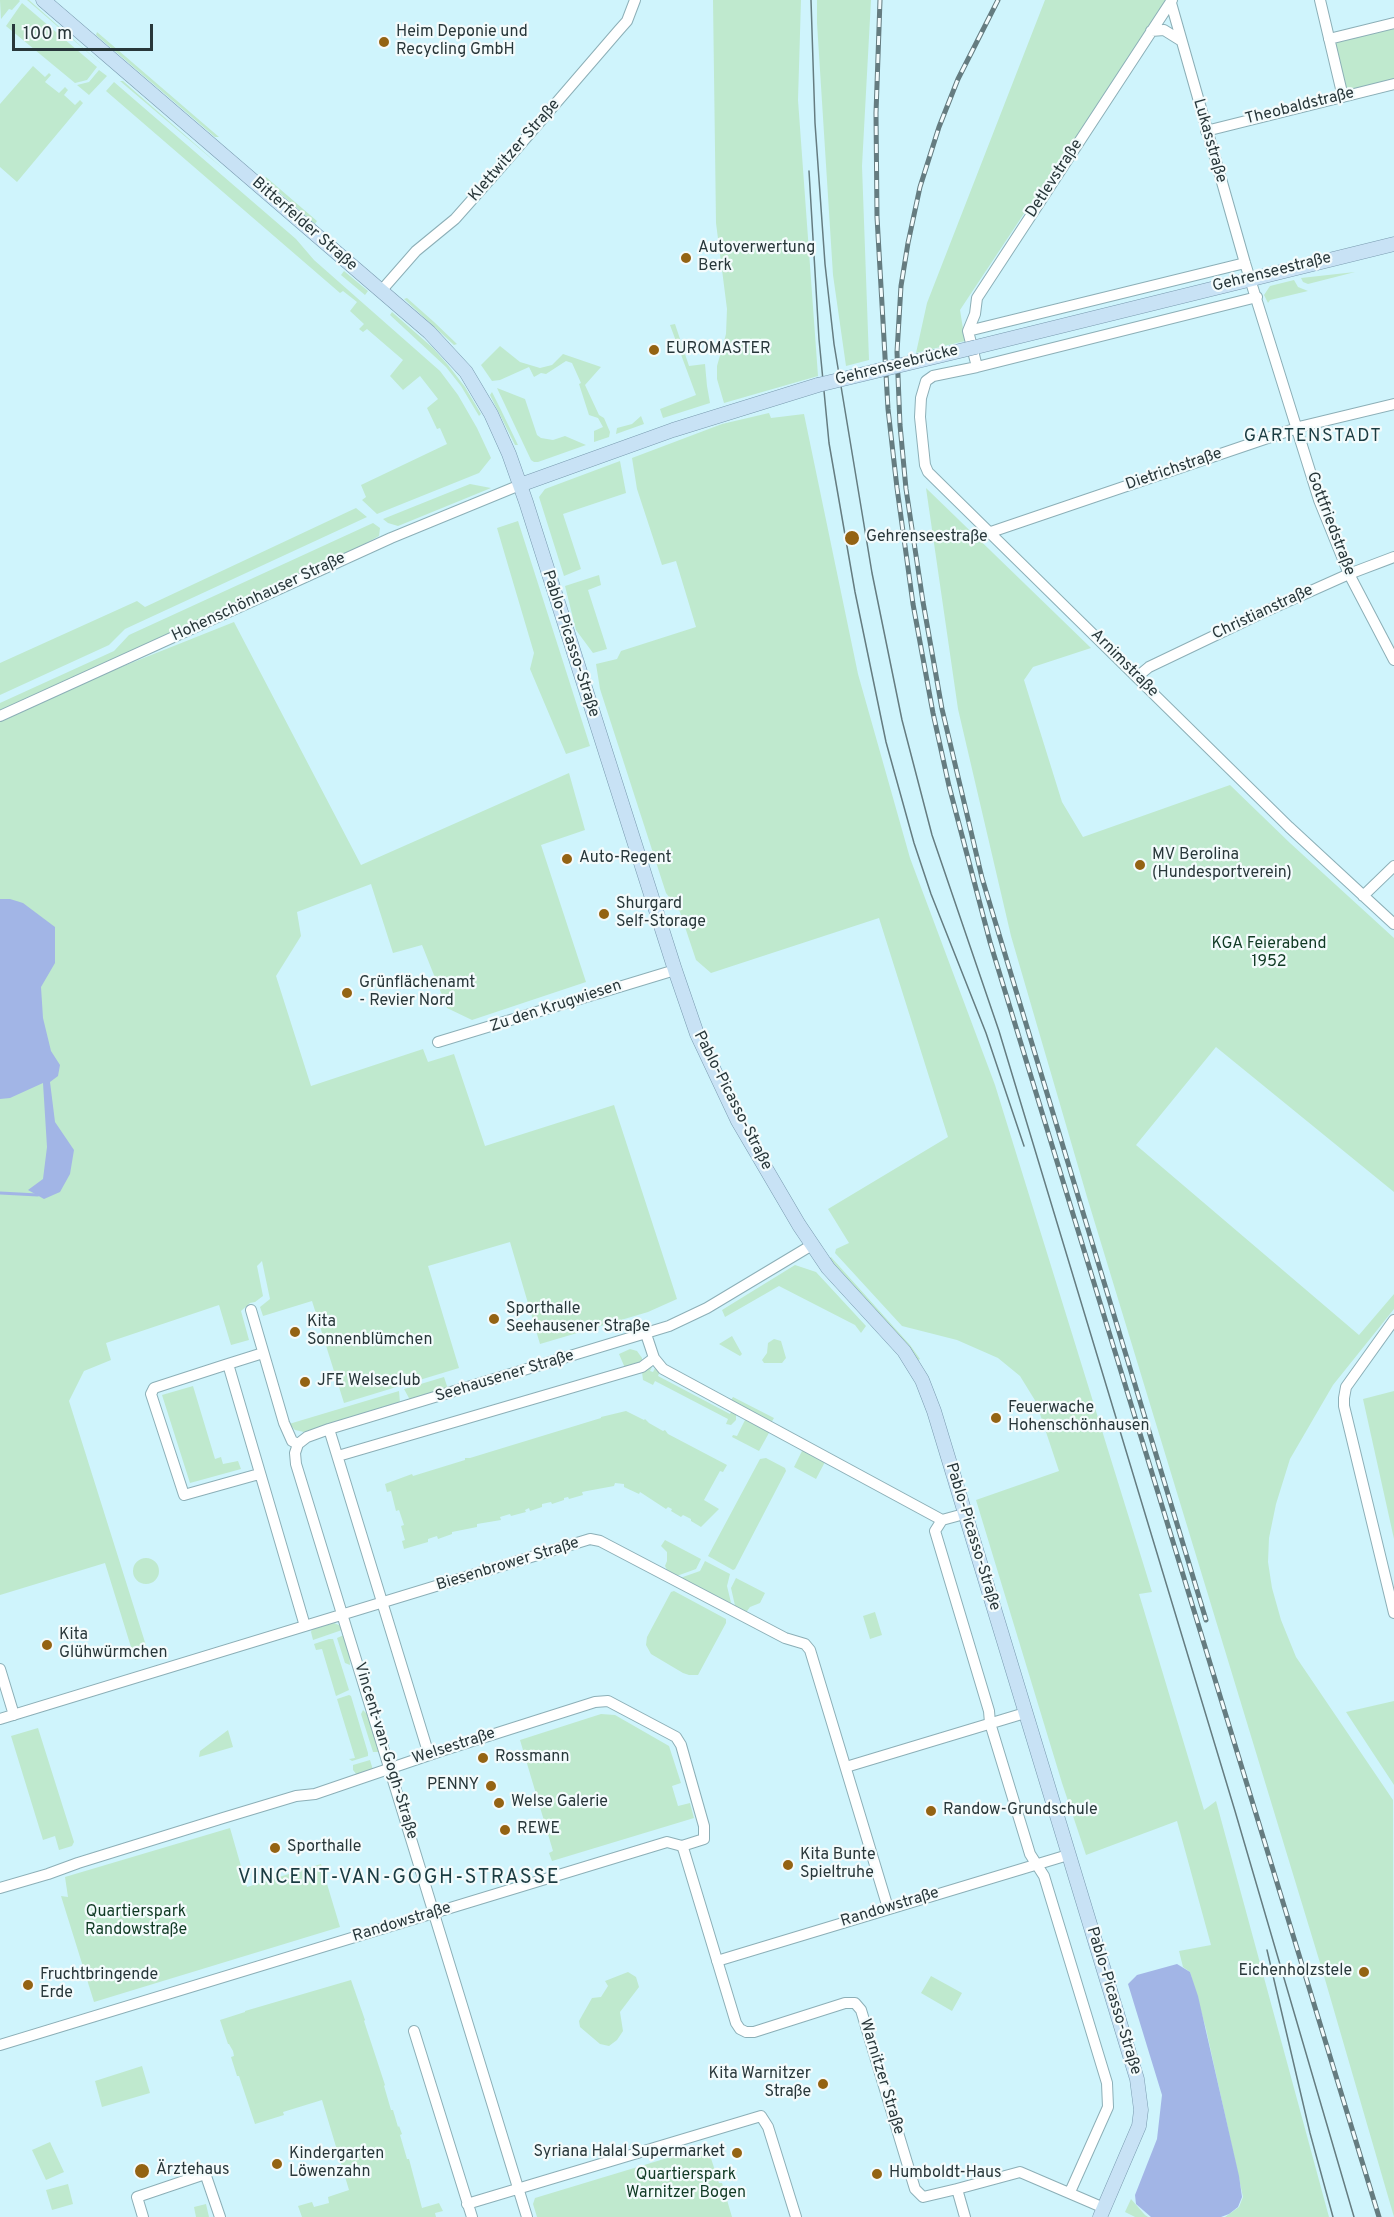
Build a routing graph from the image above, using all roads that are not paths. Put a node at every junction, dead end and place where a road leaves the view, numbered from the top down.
1 (43, 0) edge
2 (635, 0) edge
3 (1320, 0) edge
4 (1172, 1) edge
5 (1394, 23) edge
6 (1151, 32) junction
7 (1329, 39) junction
8 (1180, 40) junction
9 (1394, 84) edge
10 (1342, 97) junction
11 (1206, 131) junction
12 (1394, 244) edge
13 (1245, 263) junction
14 (1251, 278) junction
15 (381, 291) junction
16 (1257, 297) junction
17 (968, 331) junction
18 (976, 347) joint
19 (977, 367) junction
20 (933, 376) joint
21 (1394, 404) edge
22 (1297, 428) junction
23 (520, 485) junction
24 (991, 532) junction
25 (1394, 557) edge
26 (1349, 574) junction
27 (1394, 660) edge
28 (1137, 677) junction
29 (0, 716) edge
30 (1394, 866) edge
31 (1363, 896) junction
32 (1394, 924) edge
33 (675, 970) junction
34 (438, 1042) dead end
35 (812, 1245) junction
36 (250, 1310) dead end
37 (1394, 1320) edge
38 (646, 1334) junction
39 (263, 1353) junction
40 (654, 1358) junction
41 (228, 1364) junction
42 (329, 1429) junction
43 (298, 1444) junction
44 (338, 1456) junction
45 (259, 1474) junction
46 (964, 1514) junction
47 (942, 1520) junction
48 (383, 1603) junction
49 (1394, 1613) edge
50 (343, 1615) junction
51 (305, 1626) junction
52 (0, 1669) edge
53 (1025, 1713) junction
54 (14, 1715) junction
55 (0, 1719) edge
56 (990, 1723) junction
57 (429, 1755) junction
58 (846, 1767) junction
59 (390, 1768) junction
60 (682, 1846) junction
61 (1068, 1855) junction
62 (1036, 1864) junction
63 (0, 1887) edge
64 (888, 1908) junction
65 (434, 1913) junction
66 (717, 1961) junction
67 (414, 2031) dead end
68 (0, 2046) edge
69 (518, 2188) junction
70 (957, 2189) junction
71 (1070, 2192) junction
72 (467, 2204) junction
73 (1102, 2212) edge
74 (143, 2217) edge
75 (219, 2217) edge
76 (471, 2217) edge
77 (527, 2217) edge
78 (796, 2217) edge
79 (965, 2217) edge

1 - 15 main road, Bitterfelder Straße
2 - 15 street, Klettwitzer Straße
3 - 7 street
4 - 6 street, Detlevstraße
4 - 8 street, Lukasstraße
5 - 7 street
6 - 8 street
6 - 17 street, Detlevstraße
7 - 10 street
8 - 11 street, Lukasstraße
9 - 10 street, Theobaldstraße
10 - 11 street, Theobaldstraße
11 - 13 street, Lukasstraße
12 - 14 main road, Gehrenseestraße
13 - 14 street, Lukasstraße
13 - 17 street, Gehrenseestraße
14 - 16 street, Gottfriedstraße
14 - 18 main road, Gehrenseestraße
15 - 23 main road, Bitterfelder Straße
16 - 19 street, Gehrenseestraße
16 - 22 street, Gottfriedstraße
17 - 19 street
18 - 23 main road, Gehrenseebrücke, bridge
19 - 20 street, Gehrenseestraße
20 - 24 street, Arnimstraße
21 - 22 street, Dietrichstraße
22 - 24 street, Dietrichstraße
22 - 26 street, Gottfriedstraße
23 - 29 street, Hohenschönhauser Straße
23 - 33 main road, Pablo-Picasso-Straße
24 - 28 street, Arnimstraße
25 - 26 street, Christianstraße
26 - 27 street, Gottfriedstraße
26 - 28 street, Christianstraße
28 - 31 street, Arnimstraße
30 - 31 street
31 - 32 street, Arnimstraße
33 - 34 street, Zu den Krugwiesen
33 - 35 main road, Pablo-Picasso-Straße
35 - 38 street, Seehausener Straße
35 - 46 main road, Pablo-Picasso-Straße
36 - 39 street
37 - 49 street
38 - 40 street
38 - 42 street, Seehausener Straße
39 - 41 street
39 - 43 street
40 - 44 street, Seehausener Straße
40 - 47 street
41 - 45 street
41 - 45 street
42 - 43 street, Seehausener Straße
42 - 44 street
43 - 50 street, Vincent-van-Gogh-Straße
44 - 48 street
45 - 51 street
46 - 47 street
46 - 53 main road, Pablo-Picasso-Straße
47 - 56 street, Pablo-Picasso-Straße
48 - 50 street, Biesenbrower Straße
48 - 57 street
48 - 58 street, Biesenbrower Straße
50 - 51 street, Biesenbrower Straße
50 - 59 street, Vincent-van-Gogh-Straße
51 - 54 street, Biesenbrower Straße
52 - 54 street
53 - 56 street
53 - 61 main road, Pablo-Picasso-Straße
54 - 55 street, Biesenbrower Straße
56 - 58 street
56 - 62 street, Pablo-Picasso-Straße
57 - 59 street, Welsestraße
57 - 60 street, Welsestraße
58 - 64 street, Biesenbrower Straße
59 - 63 street, Welsestraße
59 - 65 street, Vincent-van-Gogh-Straße
60 - 65 street, Randowstraße
60 - 66 street
61 - 62 street, Randowstraße
61 - 73 main road, Pablo-Picasso-Straße
62 - 64 street, Randowstraße
62 - 71 street, Pablo-Picasso-Straße
64 - 66 street, Randowstraße
65 - 68 street, Randowstraße
65 - 69 street, Vincent-van-Gogh-Straße
66 - 70 street, Warnitzer Straße
67 - 72 street
69 - 72 street
69 - 77 street, Vincent-van-Gogh-Straße
69 - 78 street
70 - 71 street, Warnitzer Straße
70 - 79 street
71 - 73 street, Warnitzer Straße
72 - 76 street
74 - 75 street

